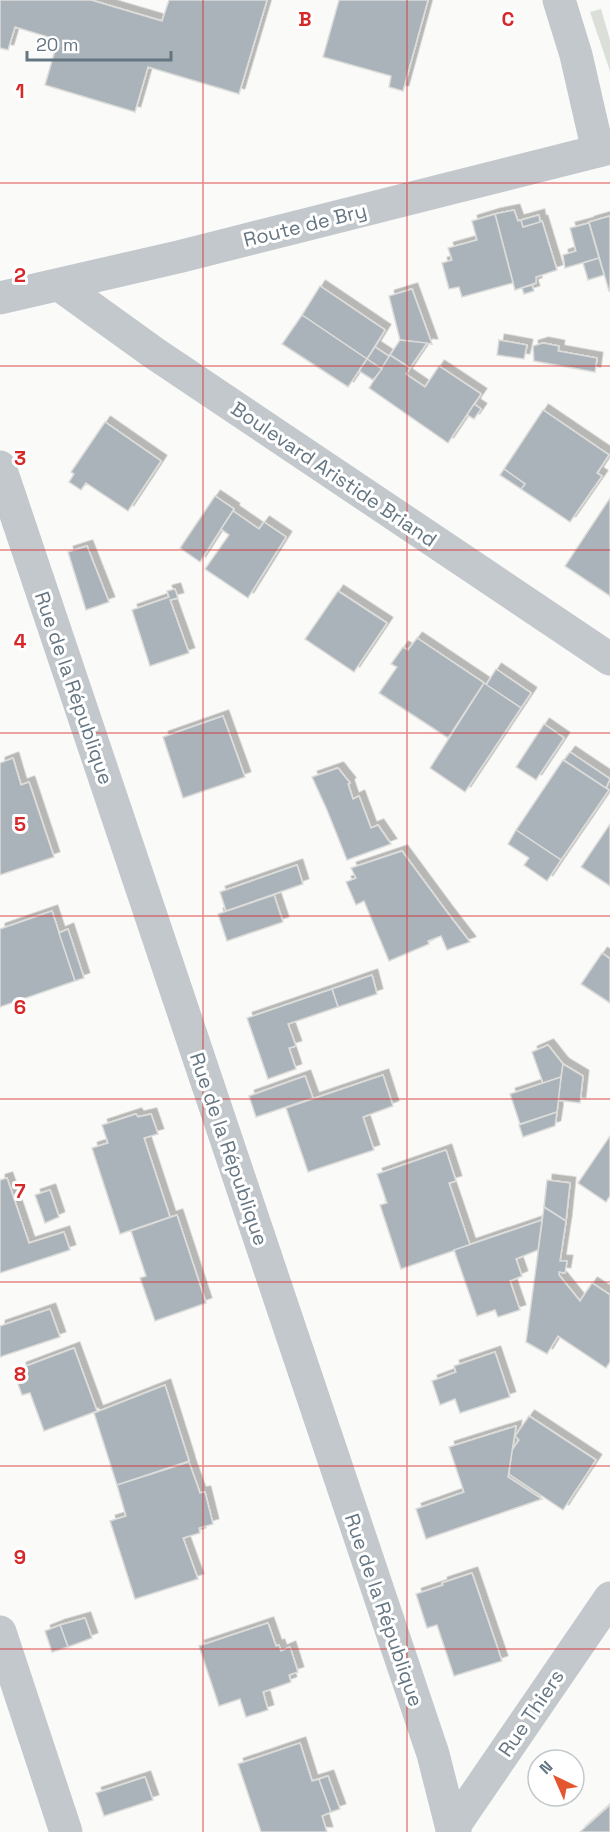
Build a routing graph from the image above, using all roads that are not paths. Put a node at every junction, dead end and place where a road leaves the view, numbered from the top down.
1 (559, 0) edge
2 (604, 150) edge
3 (61, 286) junction
4 (0, 298) edge
5 (0, 467) edge
6 (610, 659) edge
7 (610, 1598) edge
8 (0, 1632) edge
9 (453, 1830) edge
10 (66, 1832) edge

1 - 2 street
2 - 3 street, Route de Bry
3 - 4 street, Route de Bry
3 - 6 street, Boulevard Aristide Briand
5 - 9 street, Rue de la République
7 - 9 street, Rue Thiers
8 - 10 street

